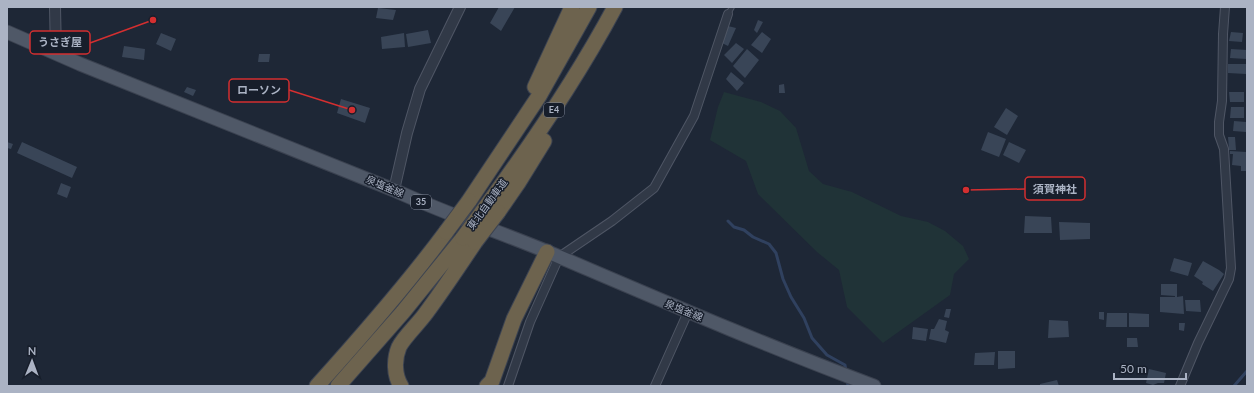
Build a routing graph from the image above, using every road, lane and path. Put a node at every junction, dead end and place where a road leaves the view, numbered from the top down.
1 (55, 7) edge
2 (460, 7) edge
3 (572, 7) edge
4 (589, 7) edge
5 (616, 7) edge
6 (1225, 7) edge
7 (730, 11) edge
8 (7, 32) edge
9 (56, 54) junction
10 (496, 162) junction
11 (394, 190) junction
12 (469, 240) junction
13 (553, 254) junction
14 (688, 312) junction
15 (496, 368) junction
16 (317, 386) edge
17 (338, 386) edge
18 (401, 386) edge
19 (473, 386) edge
20 (487, 386) edge
21 (508, 386) edge
22 (655, 386) edge
23 (874, 386) edge
24 (1180, 386) edge

1 - 9 street
2 - 11 street
3 - 10 highway
4 - 10 highway, 東北自動車道 / E4
5 - 12 highway, 東北自動車道 / E4, bridge
6 - 24 street
7 - 13 street
8 - 9 main road, 泉塩釜線 / 35
9 - 11 main road, 泉塩釜線 / 35
10 - 16 highway, 東北自動車道 / E4, bridge
11 - 13 main road, 泉塩釜線 / 35
12 - 17 highway, 東北自動車道 / E4
12 - 18 highway
13 - 14 main road, 泉塩釜線 / 35
13 - 15 highway
13 - 21 street
14 - 22 street
14 - 23 main road, 泉塩釜線 / 35
15 - 19 highway
15 - 20 highway

